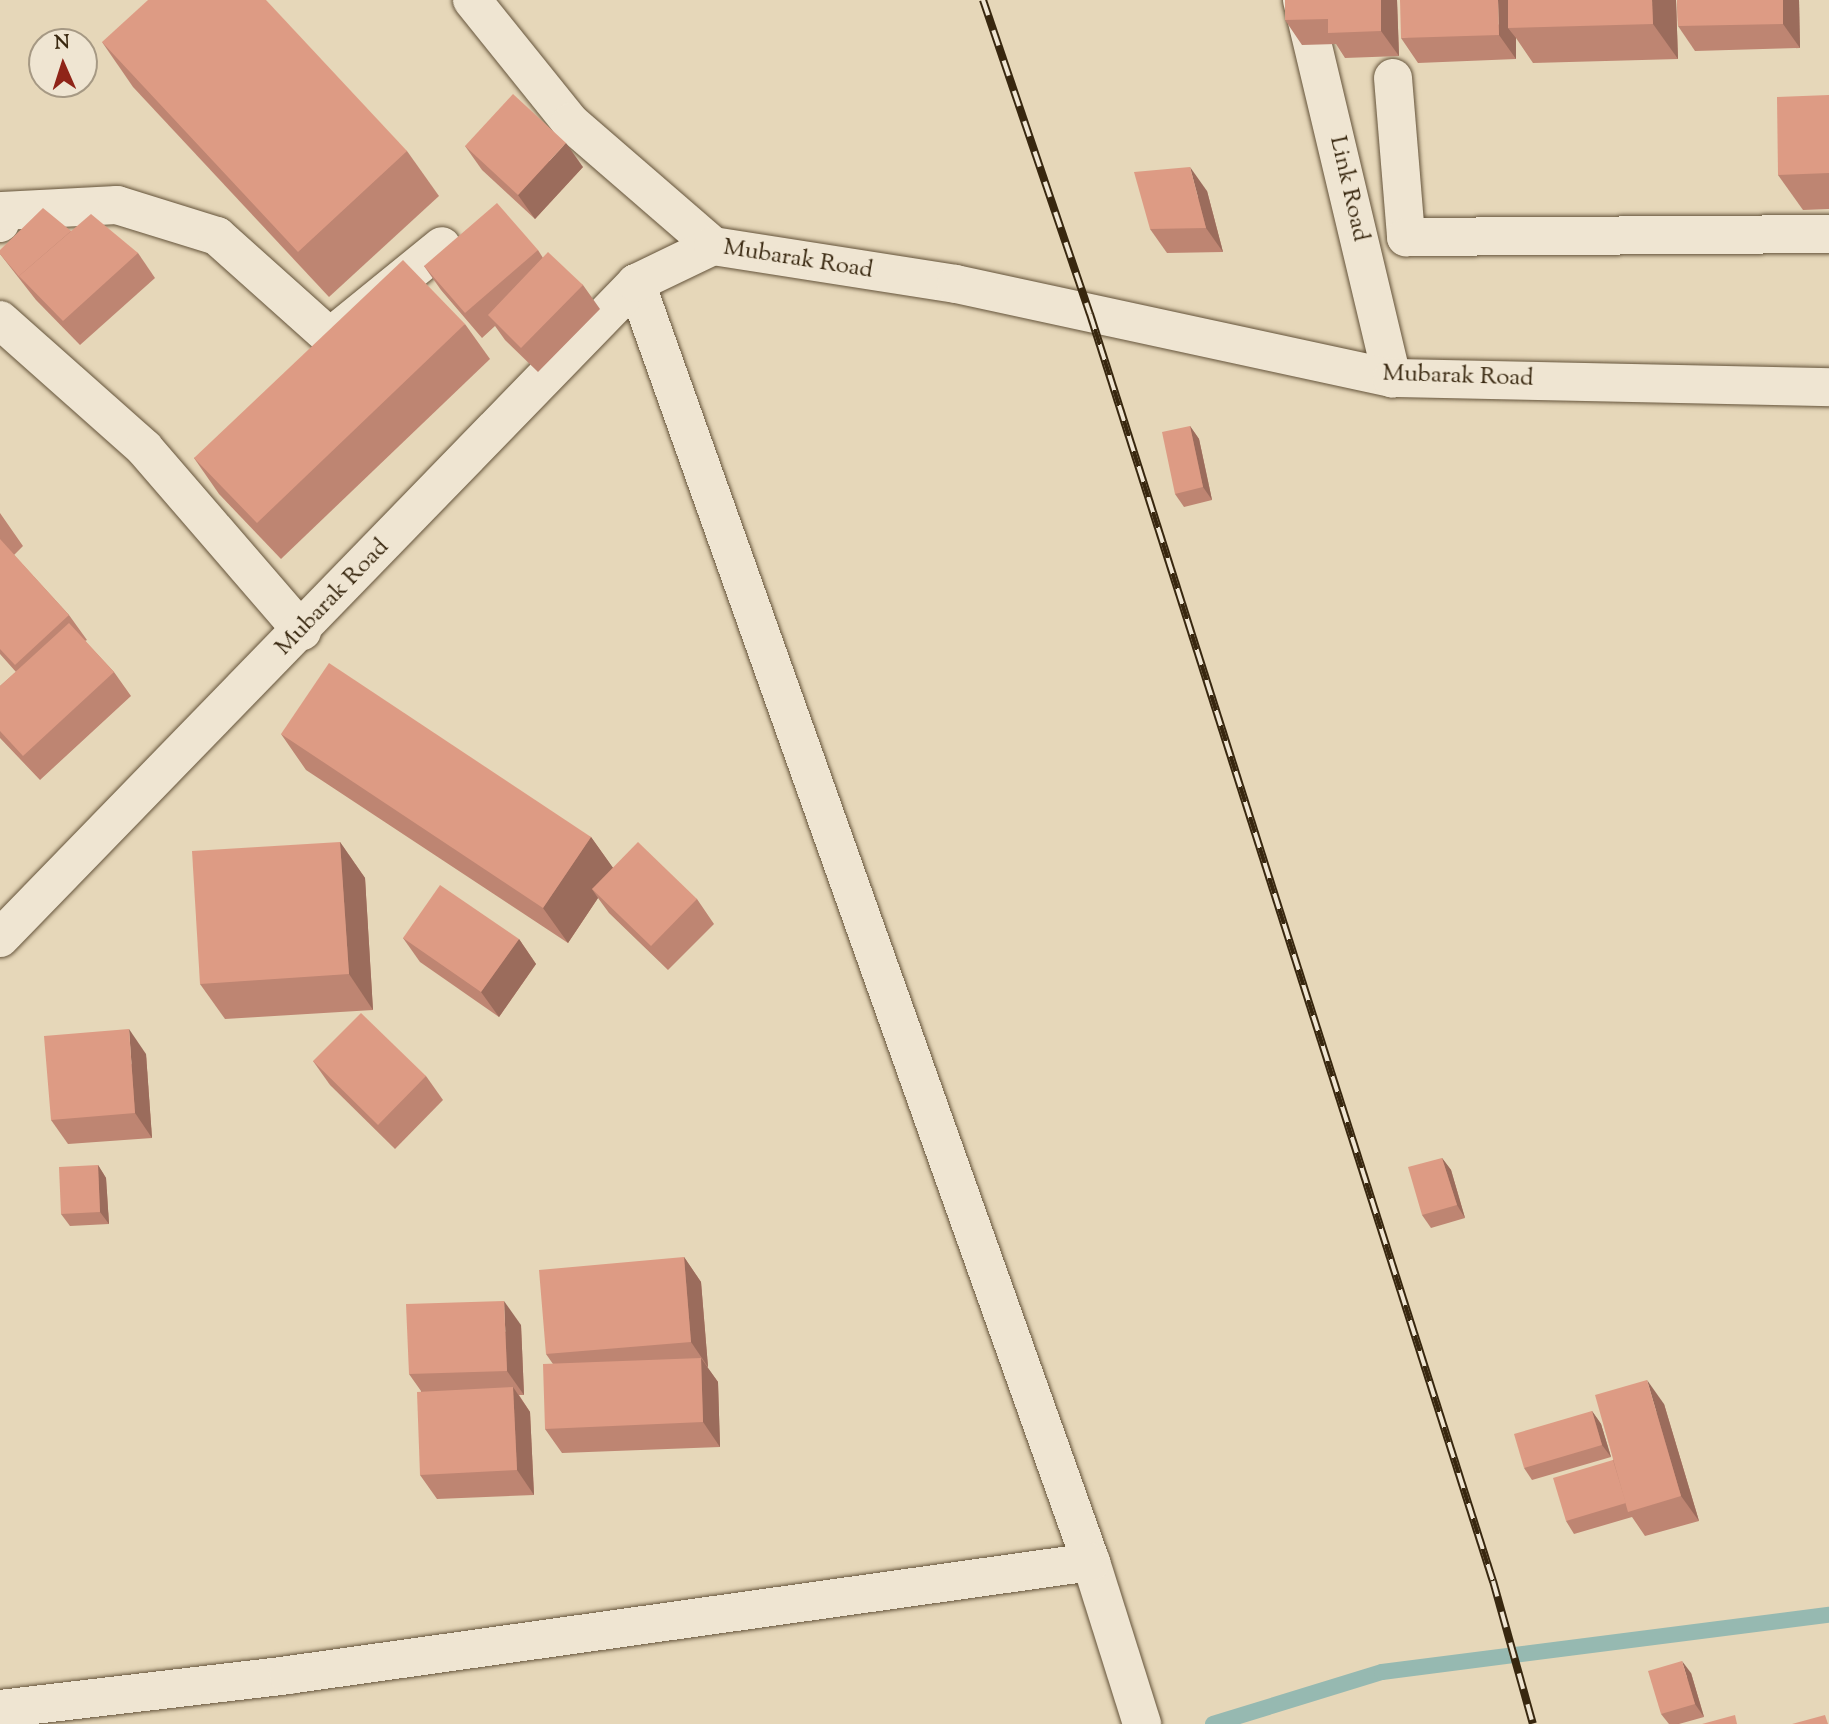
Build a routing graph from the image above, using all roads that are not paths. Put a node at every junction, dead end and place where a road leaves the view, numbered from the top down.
1 (472, 0) edge
2 (1302, 0) edge
3 (1393, 78) dead end
4 (0, 223) edge
5 (1829, 234) edge
6 (442, 246) edge
7 (713, 246) junction
8 (636, 283) junction
9 (0, 320) edge
10 (1392, 378) junction
11 (1829, 387) edge
12 (302, 631) junction
13 (0, 938) edge
14 (1091, 1562) junction
15 (0, 1709) edge
16 (1138, 1710) edge

1 - 7 street
2 - 10 street, Link Road
3 - 5 street
4 - 6 street
7 - 8 street, Mubarak Road
7 - 10 street, Mubarak Road
8 - 12 street, Mubarak Road
8 - 14 street
9 - 12 street
10 - 11 street, Mubarak Road
12 - 13 street, Mubarak Road
14 - 15 street
14 - 16 street

